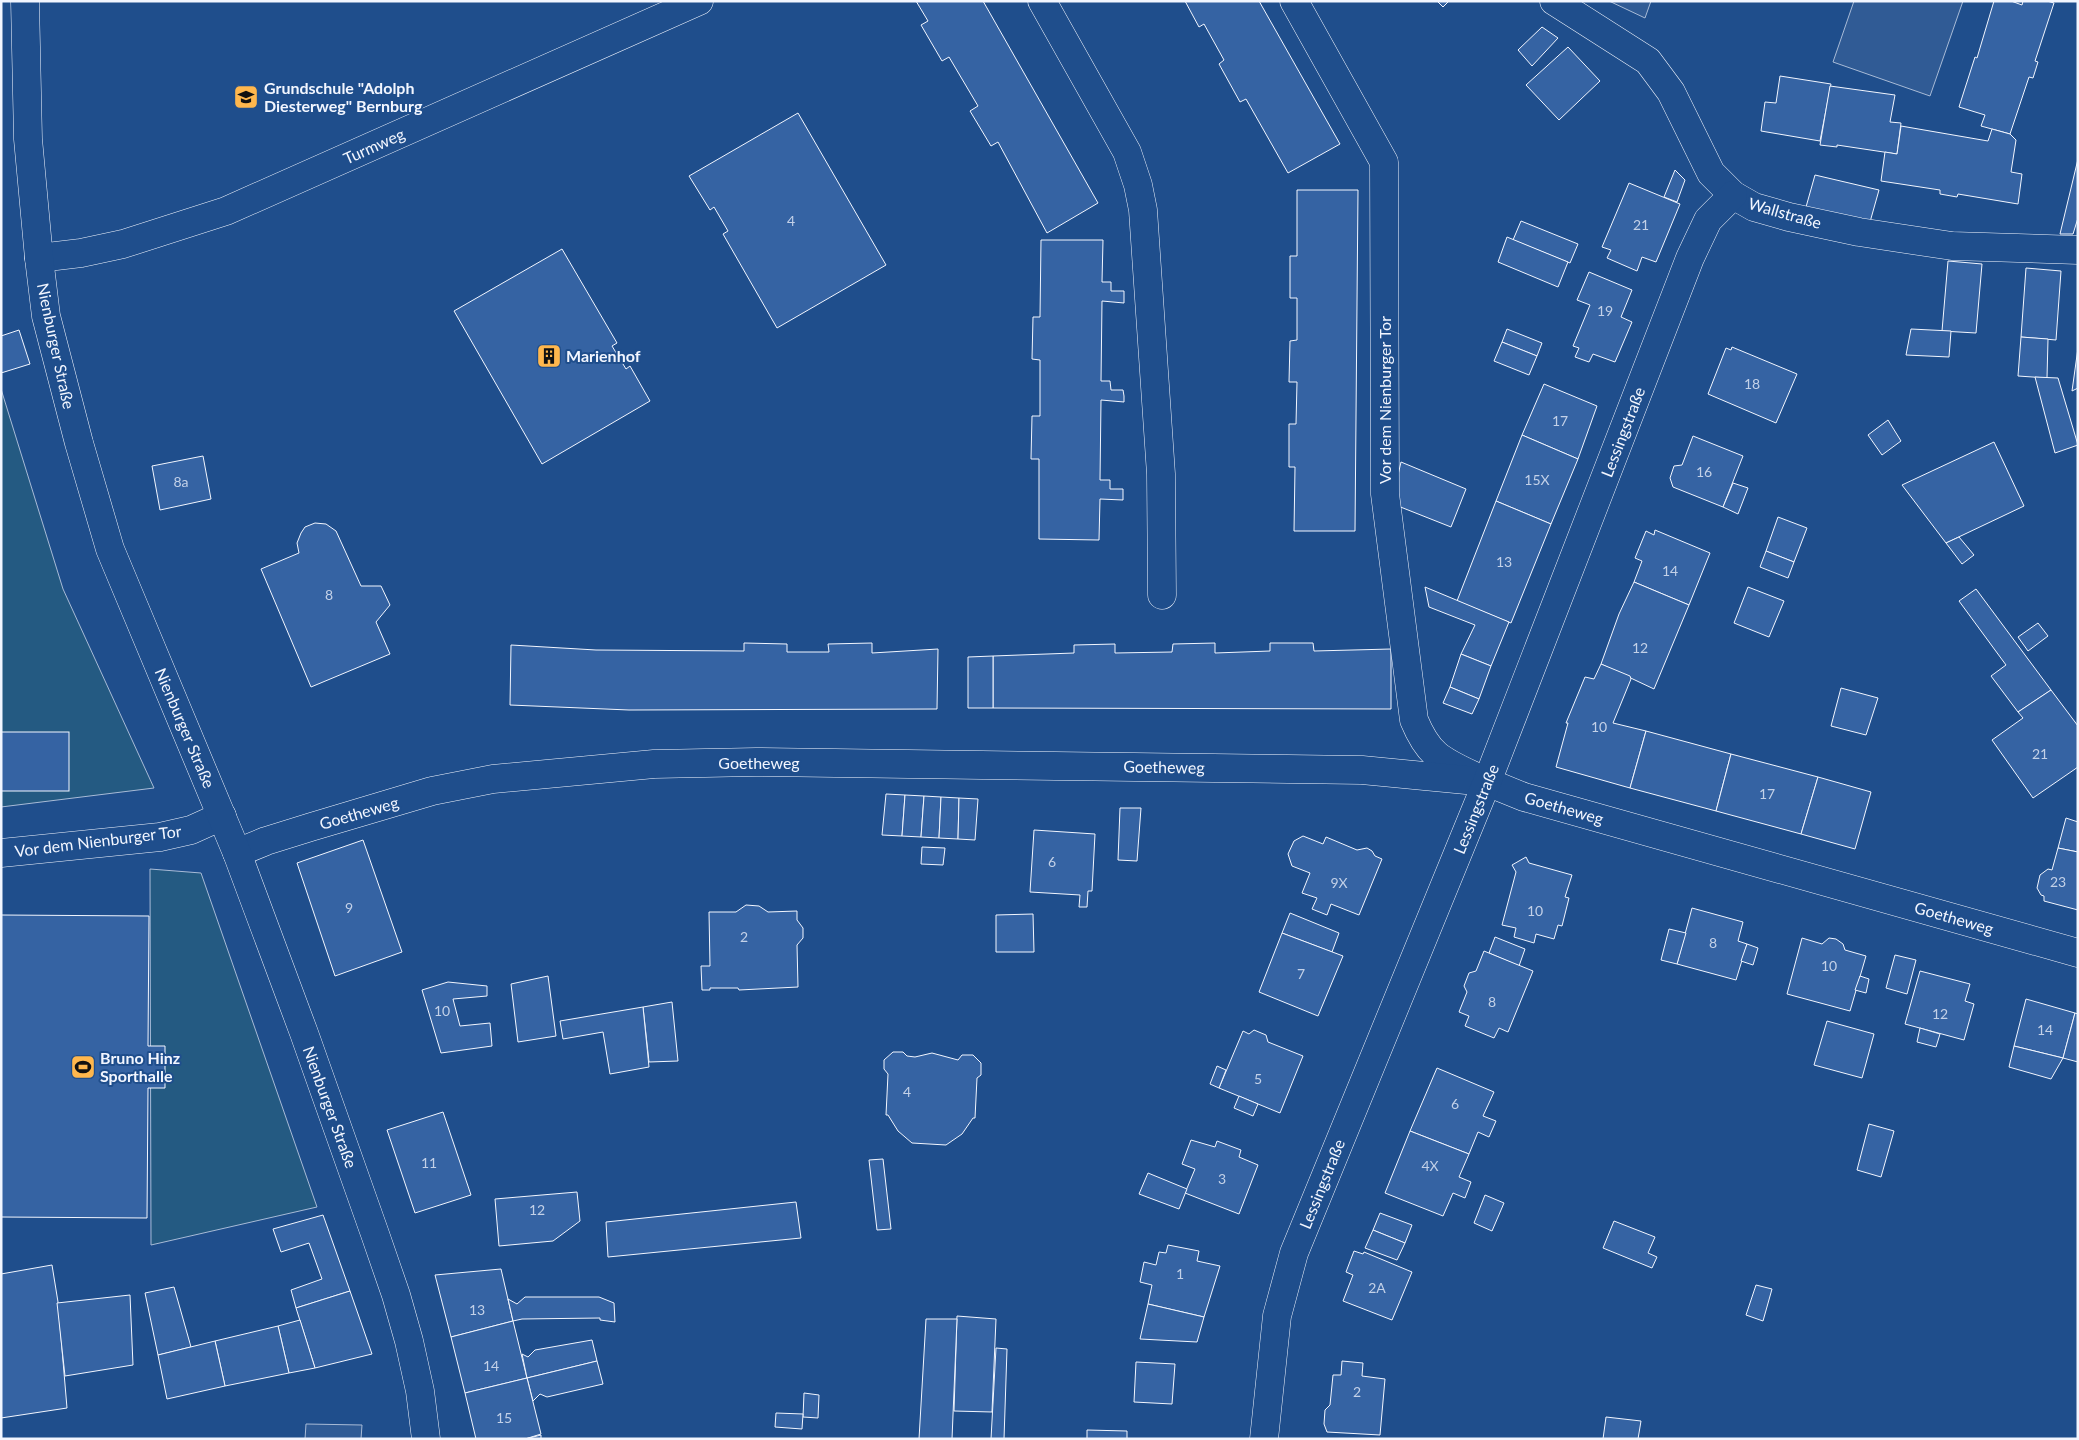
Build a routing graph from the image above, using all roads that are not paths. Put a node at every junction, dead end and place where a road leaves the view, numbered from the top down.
1 (25, 1) edge
2 (699, 1) edge
3 (1042, 1) edge
4 (1294, 1) edge
5 (1554, 1) edge
6 (1733, 195) junction
7 (2078, 250) edge
8 (39, 258) junction
9 (1162, 595) dead end
10 (1487, 782) junction
11 (222, 816) junction
12 (1, 853) edge
13 (237, 853) junction
14 (2078, 953) edge
15 (426, 1439) edge
16 (1264, 1439) edge

1 - 8 street, Nienburger Straße
2 - 8 street, Turmweg
3 - 9 street
4 - 10 street, Vor dem Nienburger Tor
5 - 6 street, Wallstraße
6 - 7 street, Wallstraße
6 - 10 street, Lessingstraße
8 - 11 street, Nienburger Straße
10 - 13 street, Goetheweg
10 - 14 street, Goetheweg
10 - 16 street, Lessingstraße
11 - 12 street, Vor dem Nienburger Tor
11 - 13 street, Nienburger Straße
13 - 15 street, Nienburger Straße

